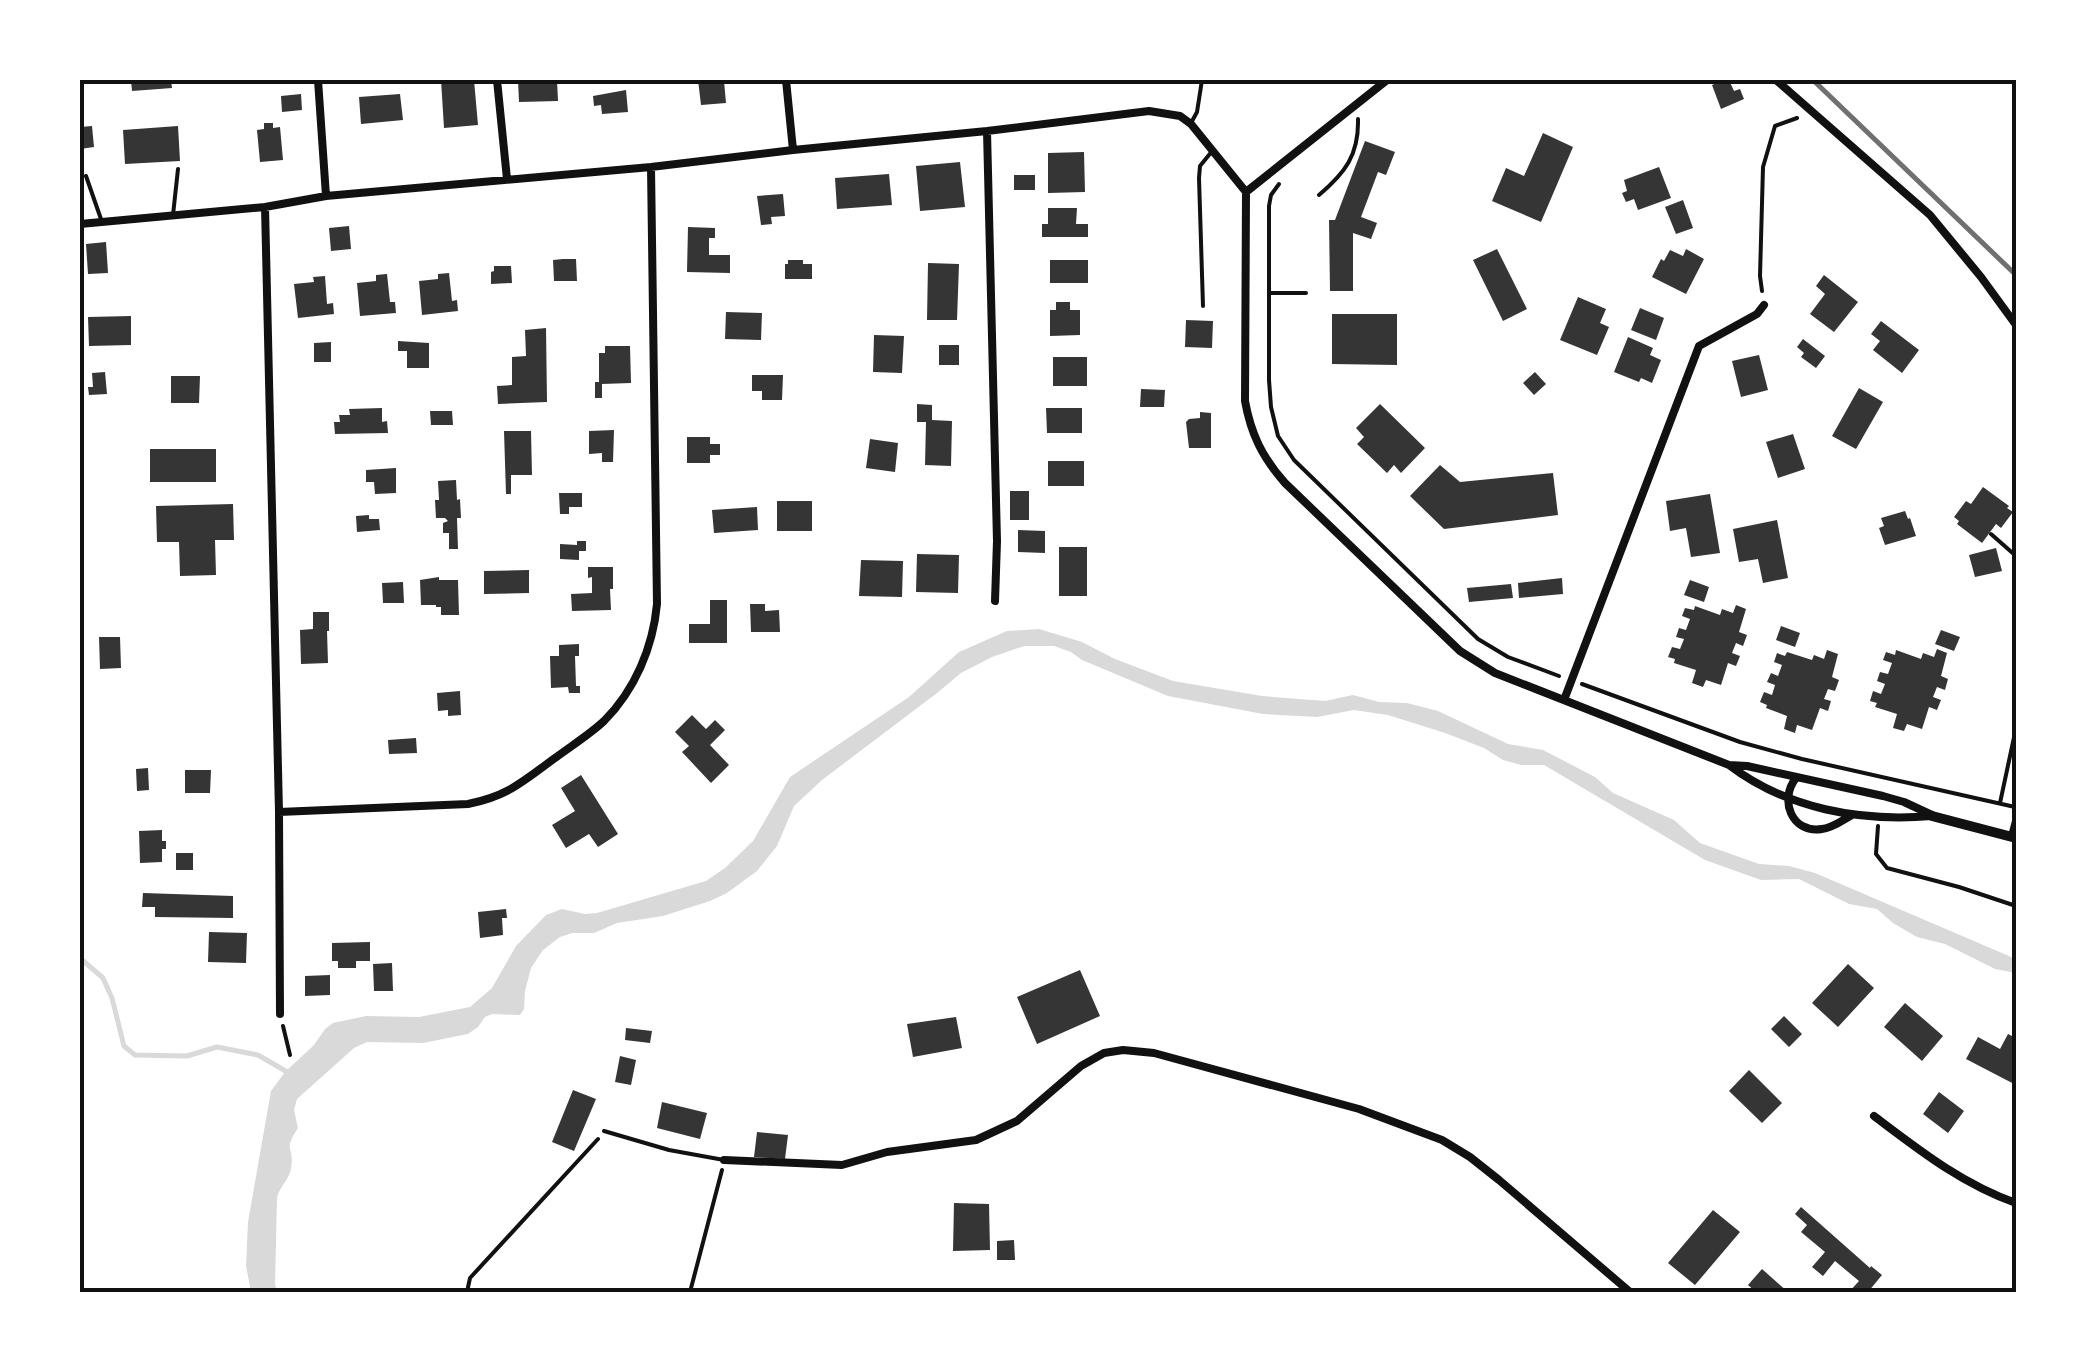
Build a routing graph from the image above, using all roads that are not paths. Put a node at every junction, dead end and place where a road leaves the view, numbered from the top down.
1 (318, 80) edge
2 (497, 80) edge
3 (786, 80) edge
4 (1202, 80) edge
5 (1386, 80) edge
6 (1776, 80) edge
7 (1191, 124) junction
8 (987, 132) junction
9 (794, 150) junction
10 (1213, 150) junction
11 (651, 166) junction
12 (178, 169) dead end
13 (86, 176) dead end
14 (506, 180) junction
15 (1246, 192) junction
16 (326, 196) junction
17 (265, 207) junction
18 (173, 215) junction
19 (102, 222) junction
20 (80, 224) edge
21 (1764, 305) road end
22 (1203, 306) dead end
23 (2016, 325) edge
24 (995, 601) dead end
25 (1564, 700) junction
26 (1729, 765) junction
27 (1796, 778) junction
28 (1787, 797) junction
29 (279, 812) junction
30 (1854, 814) junction
31 (1932, 816) junction
32 (2016, 821) edge
33 (2014, 837) edge
34 (280, 1014) road end
35 (1874, 1116) dead end
36 (604, 1132) road end
37 (724, 1160) joint
38 (2016, 1203) edge
39 (1630, 1292) edge

1 - 16 street
2 - 14 street
3 - 9 street
4 - 7 lane
5 - 15 street
6 - 23 street
7 - 8 street
7 - 10 street
8 - 9 street
8 - 24 street
9 - 11 street
10 - 15 street
10 - 22 lane
11 - 14 street
11 - 29 street
12 - 18 lane
13 - 19 lane
14 - 16 street
15 - 25 street
16 - 17 street
17 - 18 street
17 - 29 street
18 - 19 street
19 - 20 street
21 - 25 street
25 - 26 street
26 - 27 street
26 - 28 street
27 - 28 street
27 - 31 street
28 - 30 street
28 - 30 street
29 - 34 street
30 - 31 street
31 - 33 street
32 - 33 street
35 - 38 street
36 - 37 lane
37 - 39 street

